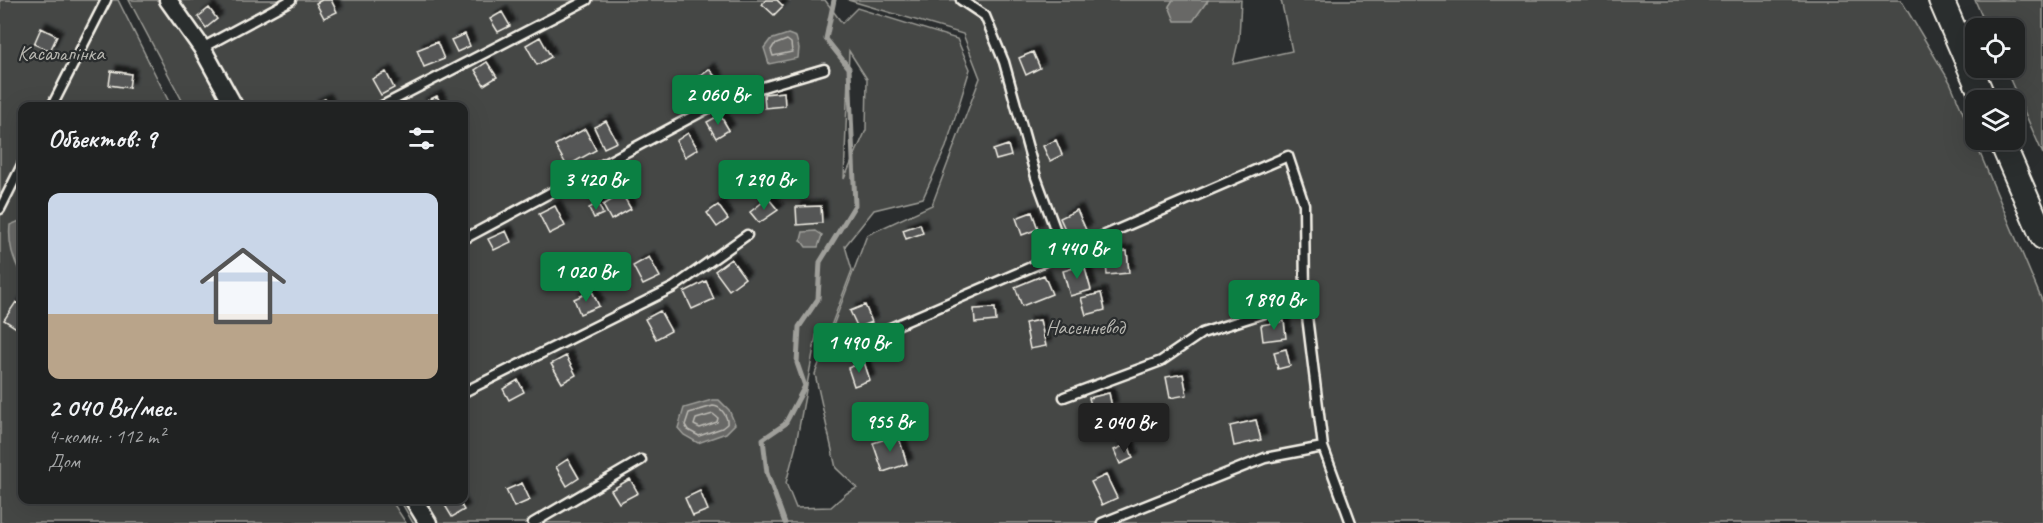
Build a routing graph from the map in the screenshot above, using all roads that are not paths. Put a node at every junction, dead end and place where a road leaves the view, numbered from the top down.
1 (106, 0) edge
2 (168, 0) edge
3 (291, 0) edge
4 (587, 0) edge
5 (961, 0) edge
6 (1941, 0) edge
7 (202, 48) junction
8 (824, 69) dead end
9 (1980, 90) edge
10 (54, 102) edge
11 (232, 102) edge
12 (390, 102) edge
13 (2005, 150) edge
14 (18, 173) edge
15 (0, 209) edge
16 (747, 235) dead end
17 (468, 237) edge
18 (2043, 237) edge
19 (1064, 253) junction
20 (1305, 300) junction
21 (888, 329) dead end
22 (468, 390) edge
23 (1064, 397) dead end
24 (1323, 447) junction
25 (640, 460) dead end
26 (416, 504) edge
27 (428, 523) edge
28 (532, 523) edge
29 (1102, 523) edge
30 (1351, 523) edge

1 - 10 lane
2 - 7 street
3 - 7 lane
4 - 12 lane
5 - 19 lane
6 - 9 main road
7 - 11 street
8 - 17 lane
13 - 18 main road
14 - 15 lane
16 - 22 lane
19 - 20 lane
19 - 21 lane
20 - 23 lane
20 - 24 lane
24 - 29 lane
24 - 30 lane
25 - 28 lane
26 - 27 street

